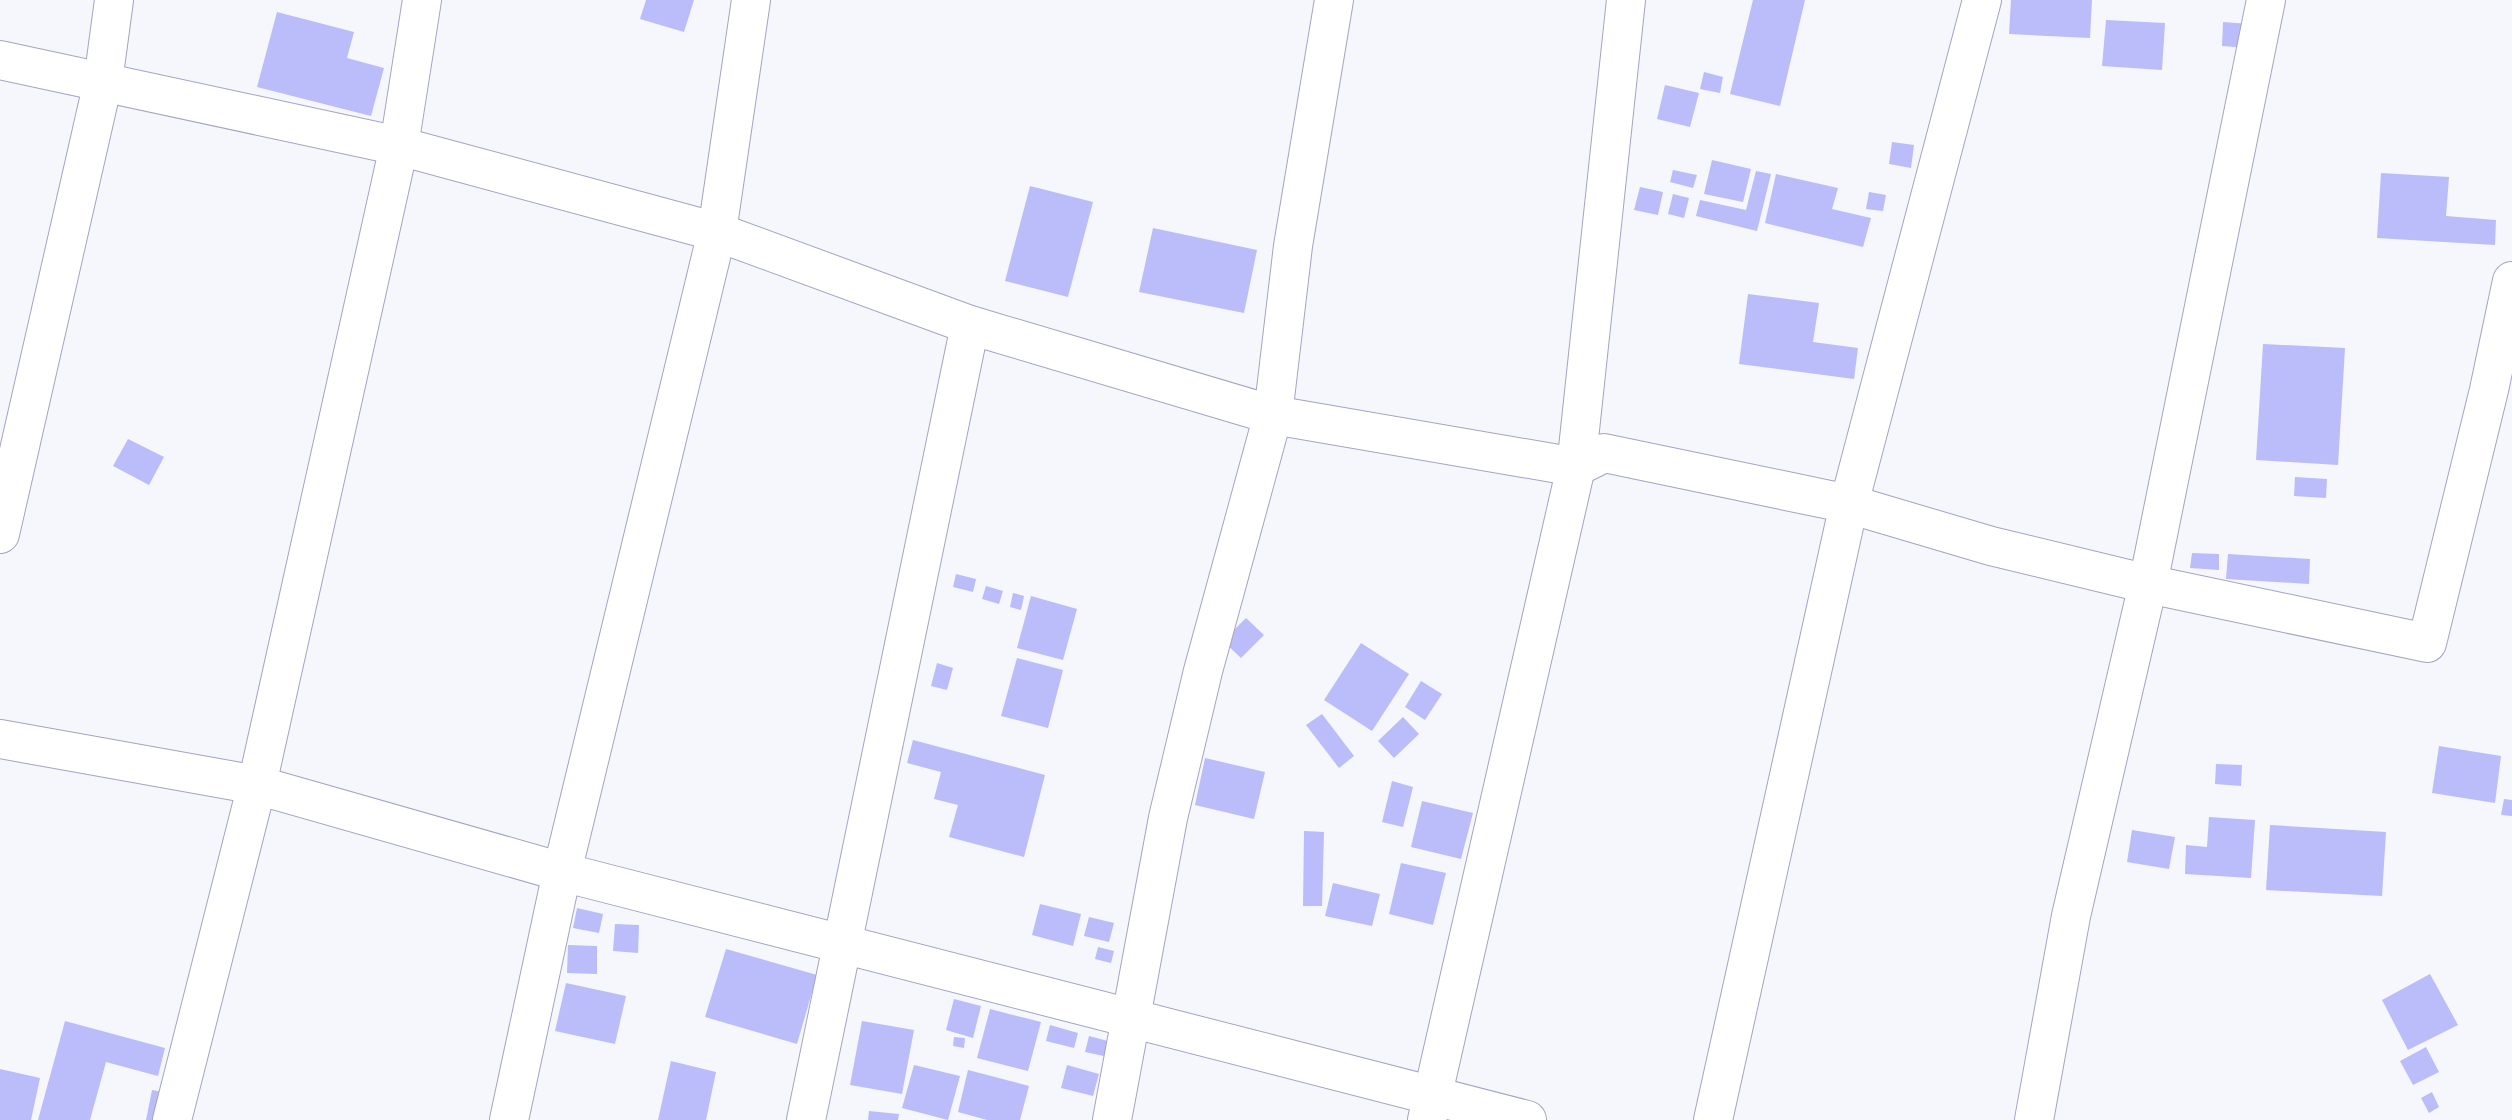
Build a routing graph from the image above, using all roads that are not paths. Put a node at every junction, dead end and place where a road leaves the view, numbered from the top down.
1 (114, 0) edge
2 (422, 0) edge
3 (751, 0) edge
4 (1334, 0) edge
5 (1626, 0) edge
6 (1982, 0) edge
7 (2266, 0) edge
8 (0, 60) edge
9 (103, 82) junction
10 (399, 146) junction
11 (717, 232) junction
12 (2512, 281) edge
13 (970, 326) junction
14 (1273, 415) junction
15 (1576, 467) junction
16 (1849, 504) junction
17 (0, 534) edge
18 (2148, 584) junction
19 (0, 739) edge
20 (257, 785) junction
21 (562, 872) junction
22 (840, 943) junction
23 (1133, 1017) junction
24 (1429, 1108) edge
25 (172, 1120) edge
26 (509, 1120) edge
27 (806, 1120) edge
28 (1112, 1120) edge
29 (1528, 1120) edge
30 (1713, 1120) edge
31 (2034, 1120) edge

1 - 9 street
2 - 10 street
3 - 11 street
4 - 14 street
5 - 15 street
6 - 16 street
7 - 18 street
8 - 9 street
9 - 10 street
9 - 17 street
10 - 11 street
10 - 20 street
11 - 13 street
11 - 21 street
12 - 18 street
13 - 14 street
13 - 22 street
14 - 15 street
14 - 23 street
15 - 16 street
15 - 24 street
16 - 18 street
16 - 30 street
18 - 31 street
19 - 20 street
20 - 21 street
20 - 25 street
21 - 22 street
21 - 26 street
22 - 23 street
22 - 27 street
23 - 24 street
23 - 28 street
24 - 29 street

